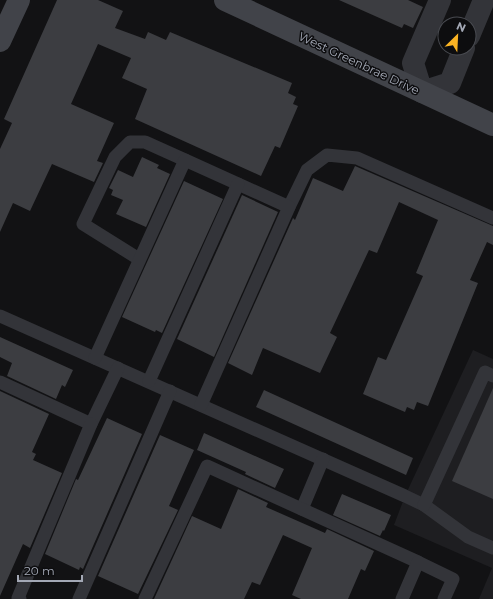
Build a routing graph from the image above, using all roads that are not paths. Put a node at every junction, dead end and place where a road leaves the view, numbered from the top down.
1 (19, 0) edge
2 (225, 0) edge
3 (440, 0) edge
4 (484, 0) edge
5 (477, 17) edge
6 (0, 42) edge
7 (461, 56) edge
8 (422, 92) junction
9 (493, 125) edge
10 (185, 160) junction
11 (238, 184) junction
12 (289, 207) junction
13 (493, 218) edge
14 (140, 259) junction
15 (0, 316) edge
16 (95, 358) junction
17 (118, 368) junction
18 (493, 376) edge
19 (149, 381) junction
20 (0, 382) edge
21 (170, 391) junction
22 (201, 405) junction
23 (91, 424) junction
24 (323, 459) junction
25 (424, 505) junction
26 (302, 509) junction
27 (493, 548) edge
28 (418, 562) junction
29 (20, 599) edge
30 (79, 599) edge
31 (145, 599) edge
32 (402, 599) edge
33 (444, 599) edge

1 - 6 street
2 - 8 street, West Greenbrae Drive
3 - 8 street
4 - 5 street
7 - 8 street
8 - 9 street, West Greenbrae Drive
10 - 11 lane
10 - 14 lane
10 - 14 lane
11 - 12 lane
11 - 19 lane
12 - 13 lane
12 - 22 lane
14 - 16 lane
15 - 16 lane
16 - 17 lane
17 - 19 lane
17 - 23 lane
18 - 25 lane
19 - 21 lane
20 - 23 lane
21 - 22 lane
21 - 30 lane
22 - 24 lane
23 - 29 lane
24 - 25 lane
24 - 26 lane
25 - 27 lane
26 - 28 lane
26 - 31 lane
28 - 32 lane
28 - 33 lane

